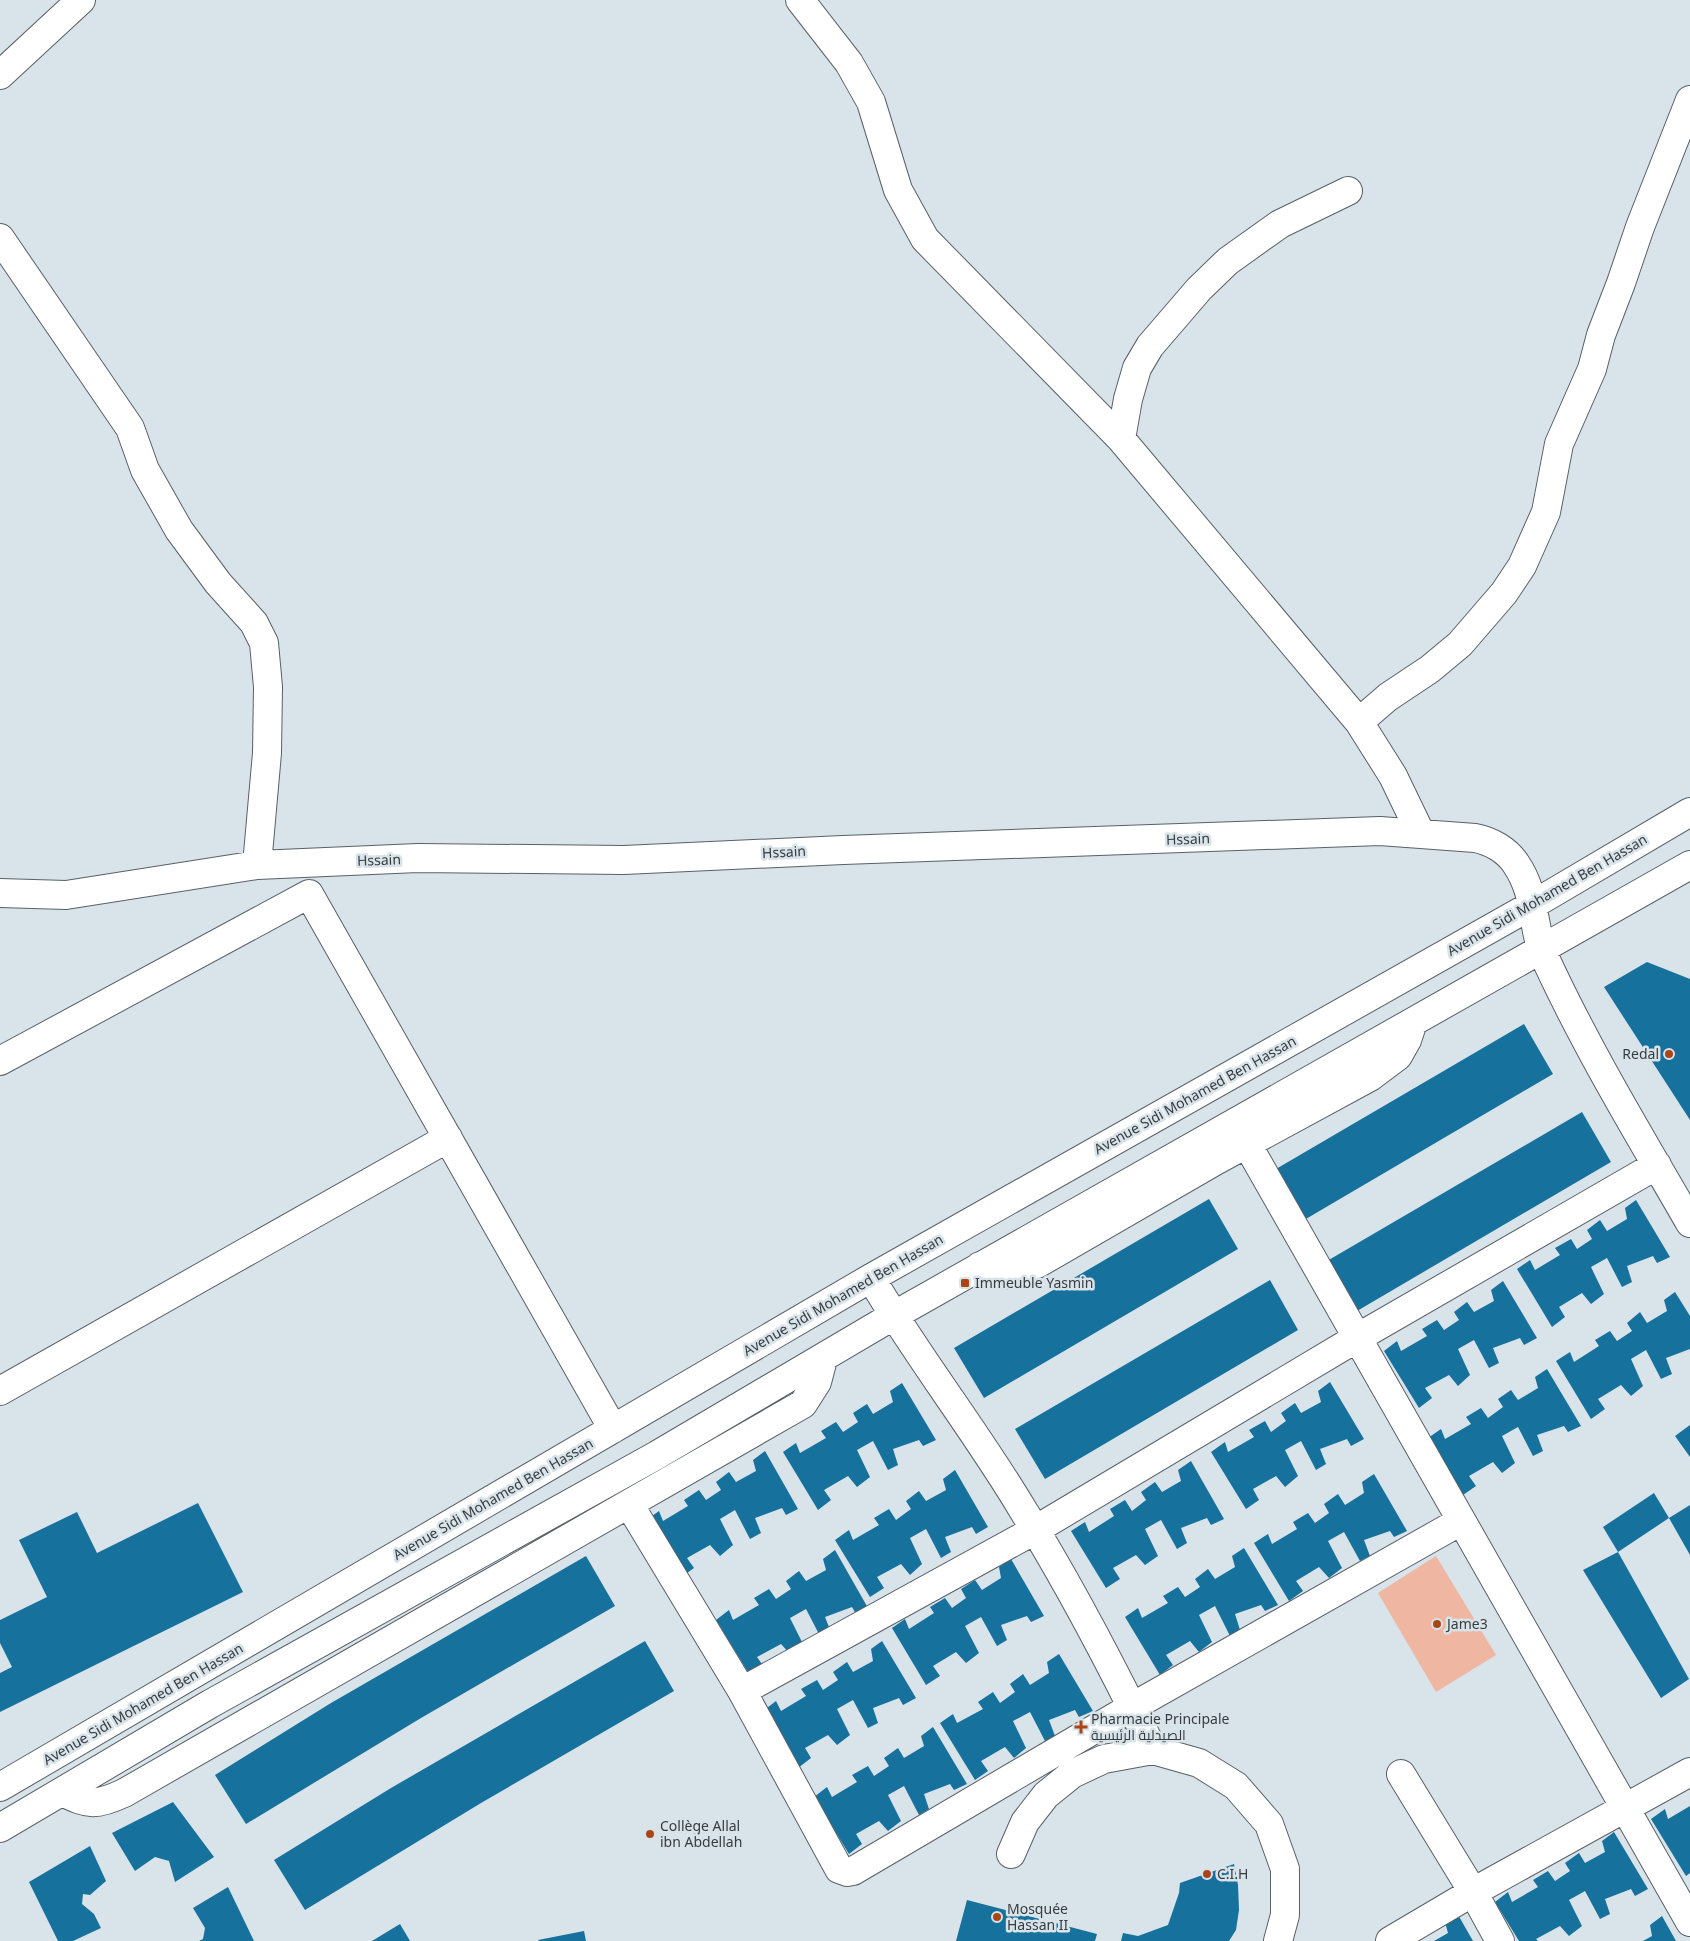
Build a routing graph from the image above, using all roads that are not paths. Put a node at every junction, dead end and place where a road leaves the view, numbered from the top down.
1 (81, 0) edge
2 (800, 0) edge
3 (0, 75) edge
4 (1690, 100) edge
5 (1348, 191) dead end
6 (0, 238) edge
7 (1121, 439) junction
8 (1359, 722) junction
9 (1690, 812) edge
10 (1420, 832) junction
11 (257, 865) junction
12 (1690, 865) edge
13 (0, 893) edge
14 (1534, 904) junction
15 (1540, 949) junction
16 (1413, 1022) junction
17 (0, 1061) edge
18 (448, 1138) junction
19 (1247, 1144) junction
20 (1657, 1165) junction
21 (1690, 1223) edge
22 (980, 1266) junction
23 (871, 1278) junction
24 (893, 1316) junction
25 (1357, 1338) junction
26 (823, 1359) junction
27 (0, 1391) edge
28 (614, 1429) junction
29 (628, 1504) junction
30 (1462, 1521) junction
31 (1035, 1530) junction
32 (742, 1691) junction
33 (1132, 1707) junction
34 (1153, 1750) junction
35 (1690, 1772) edge
36 (1401, 1774) dead end
37 (0, 1787) edge
38 (62, 1792) junction
39 (1626, 1808) junction
40 (0, 1828) edge
41 (1011, 1854) dead end
42 (1473, 1892) junction
43 (1690, 1922) edge
44 (1278, 1941) edge
45 (1390, 1941) edge
46 (1500, 1941) edge

1 - 3 street
2 - 7 street
4 - 8 street
5 - 7 street
6 - 11 street
7 - 8 street
8 - 10 street
9 - 14 street, Avenue Sidi Mohamed Ben Hassan
10 - 11 street, Hssain
10 - 14 street, Hssain
11 - 13 street, Hssain
12 - 15 street
14 - 15 street, Hssain
14 - 23 street, Avenue Sidi Mohamed Ben Hassan
15 - 16 street
15 - 20 street, Hssain
16 - 19 street
16 - 22 street
17 - 18 street
18 - 27 street
18 - 28 street
19 - 22 street
19 - 25 street
20 - 21 street, Hssain
20 - 25 street
22 - 24 street
23 - 24 street
23 - 28 street, Avenue Sidi Mohamed Ben Hassan
24 - 26 street
24 - 31 street
25 - 30 street
25 - 31 street
26 - 29 street
26 - 38 street
28 - 37 street, Avenue Sidi Mohamed Ben Hassan
29 - 32 street
29 - 38 street
30 - 33 street
30 - 39 street
31 - 32 street
31 - 33 street
32 - 33 street
33 - 34 street
34 - 41 street
34 - 44 street
35 - 39 street
36 - 42 street
38 - 40 street
39 - 42 street
39 - 43 street
42 - 45 street
42 - 46 street

